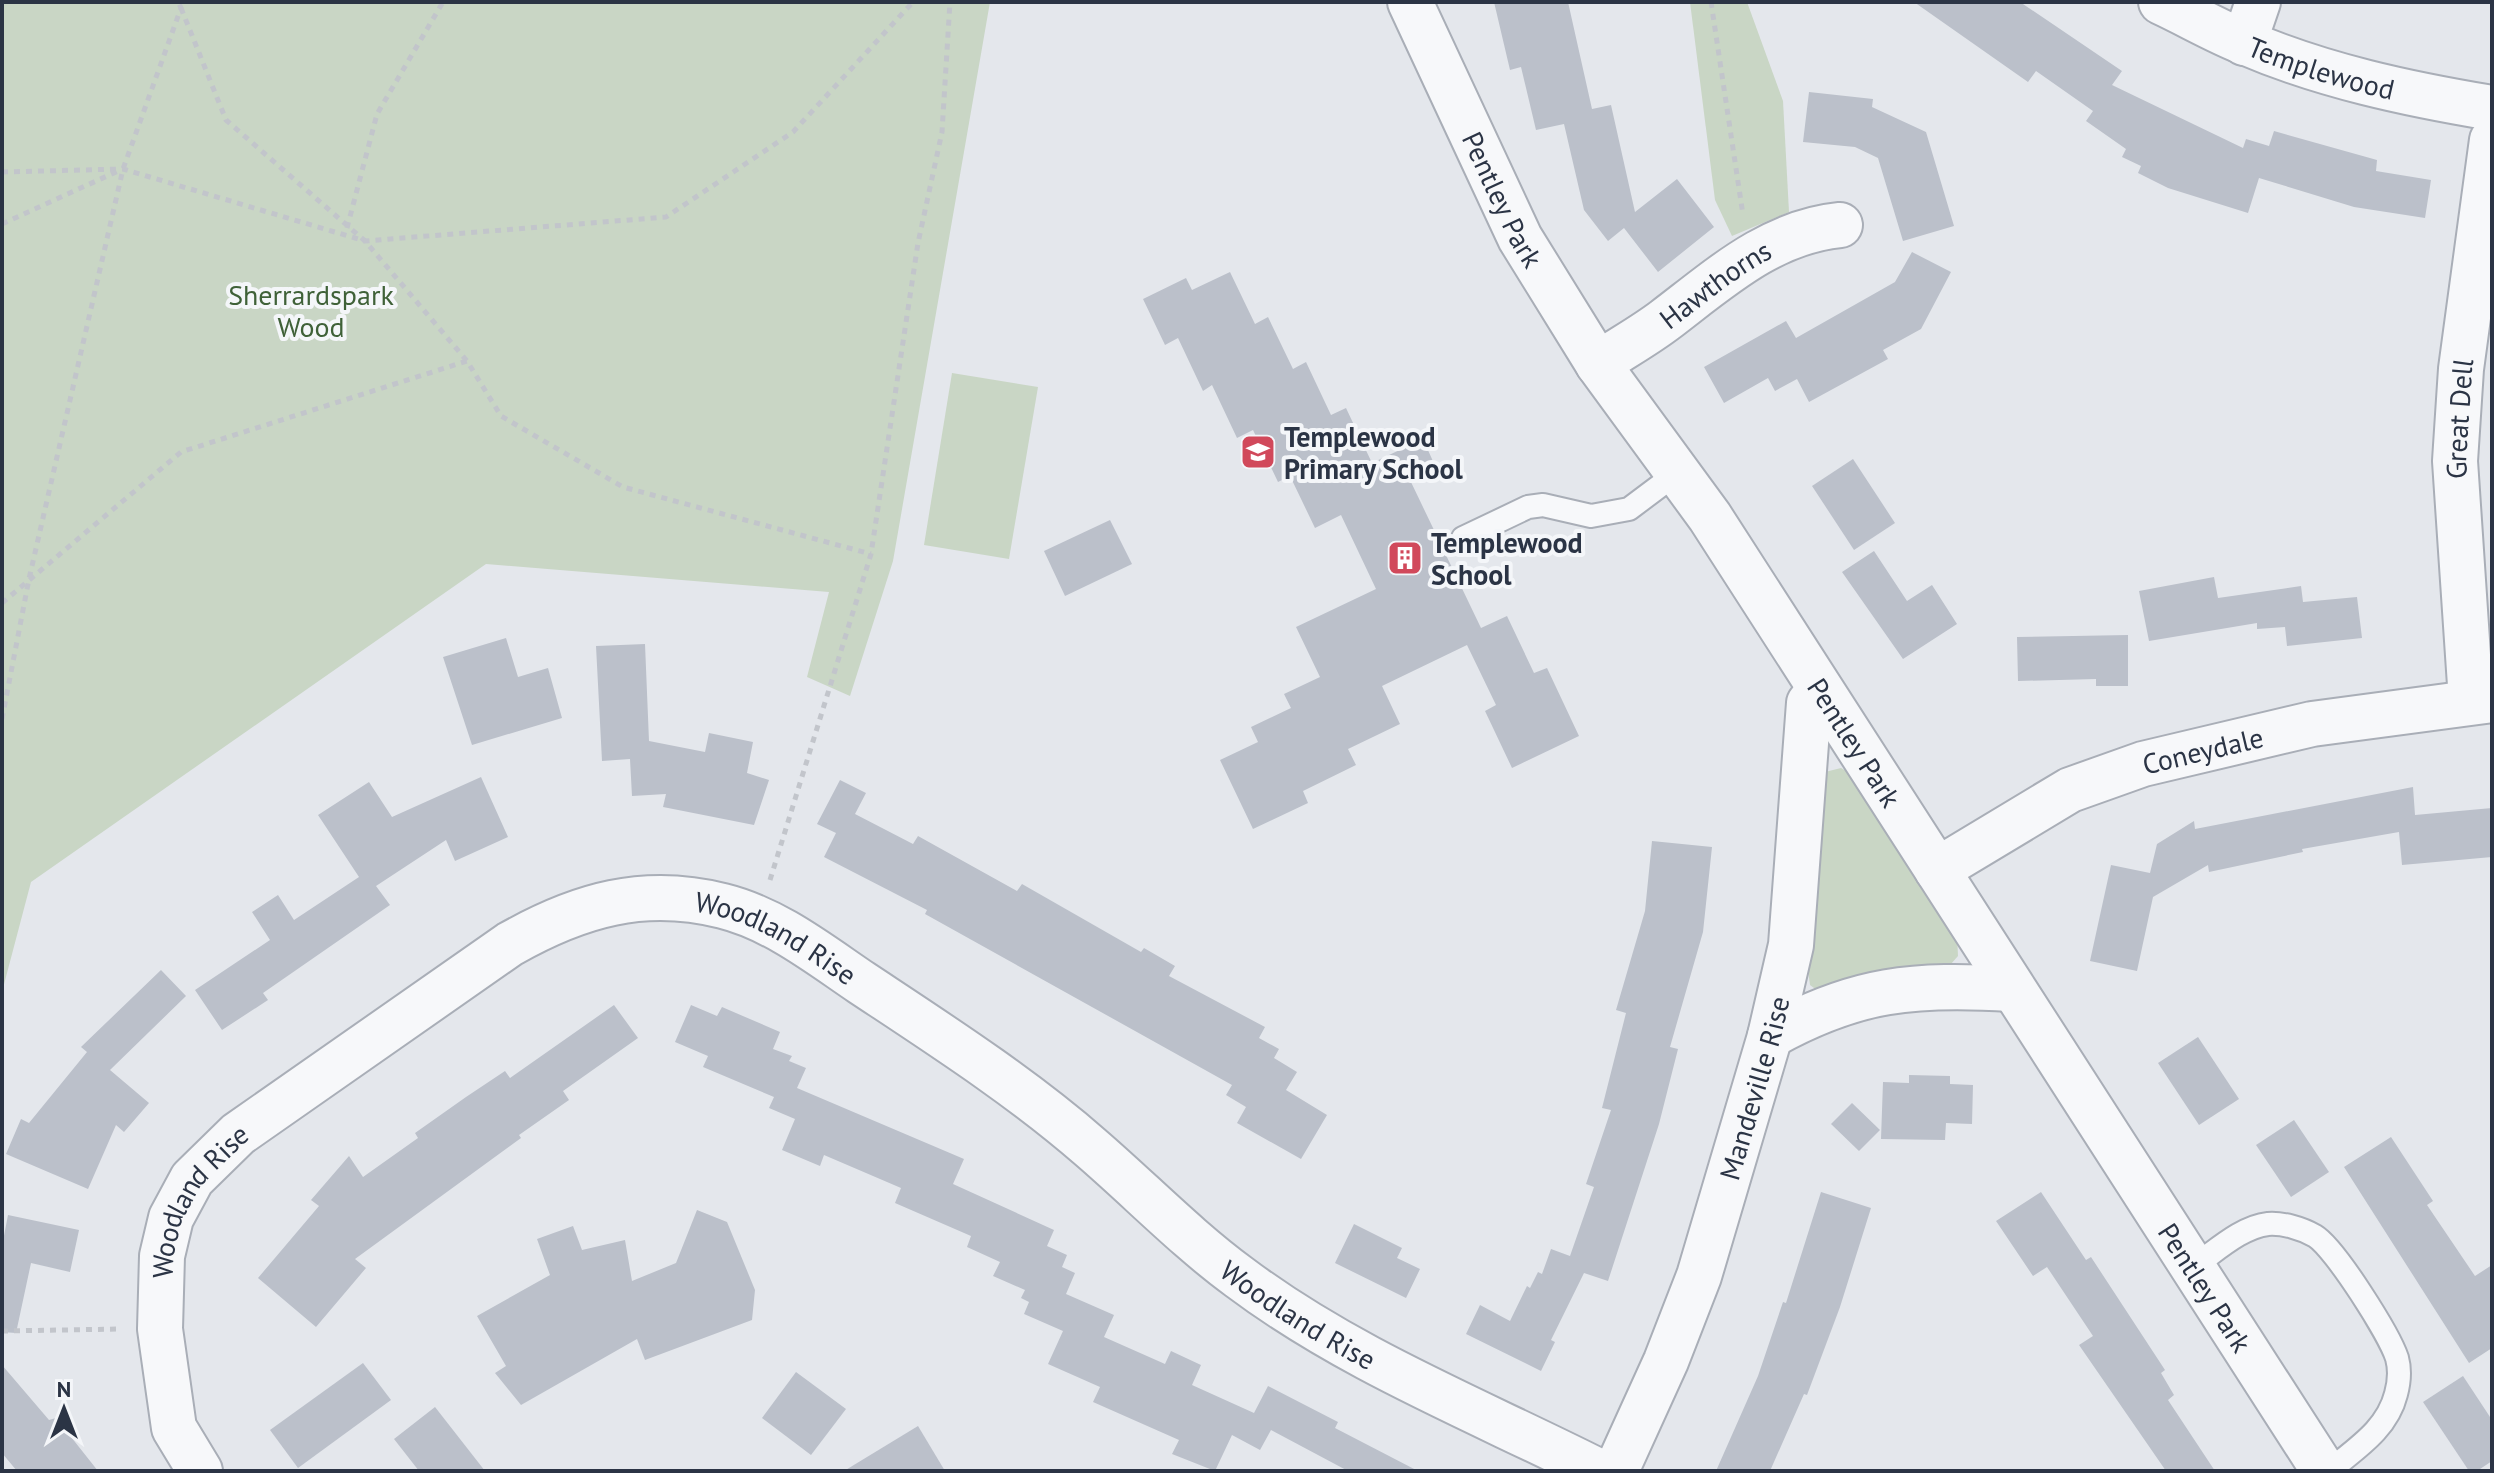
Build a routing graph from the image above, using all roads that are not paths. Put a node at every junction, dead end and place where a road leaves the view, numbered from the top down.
1 (1410, 2) edge
2 (2161, 2) edge
3 (2258, 2) edge
4 (2244, 43) junction
5 (2492, 108) edge
6 (2492, 140) edge
7 (1840, 225) dead end
8 (1598, 364) junction
9 (1677, 473) junction
10 (1463, 538) dead end
11 (1820, 689) junction
12 (2482, 700) edge
13 (1937, 870) junction
14 (2011, 989) junction
15 (1770, 1036) junction
16 (2194, 1266) junction
17 (200, 1471) edge
18 (1598, 1471) edge
19 (1616, 1471) edge
20 (2326, 1471) edge

1 - 8 street, Pentley Park
2 - 4 street, Templewood
3 - 4 street
4 - 5 street, Templewood
6 - 12 street, Great Dell
7 - 8 street, Hawthorns
8 - 9 street, Pentley Park
9 - 10 lane
9 - 11 street, Pentley Park
11 - 13 street, Pentley Park
11 - 15 street, Mandeville Rise
12 - 13 street, Coneydale
13 - 14 street, Pentley Park
14 - 15 street
14 - 16 street, Pentley Park
15 - 19 street, Mandeville Rise
16 - 20 street, Pentley Park
16 - 20 lane
17 - 18 street, Woodland Rise

